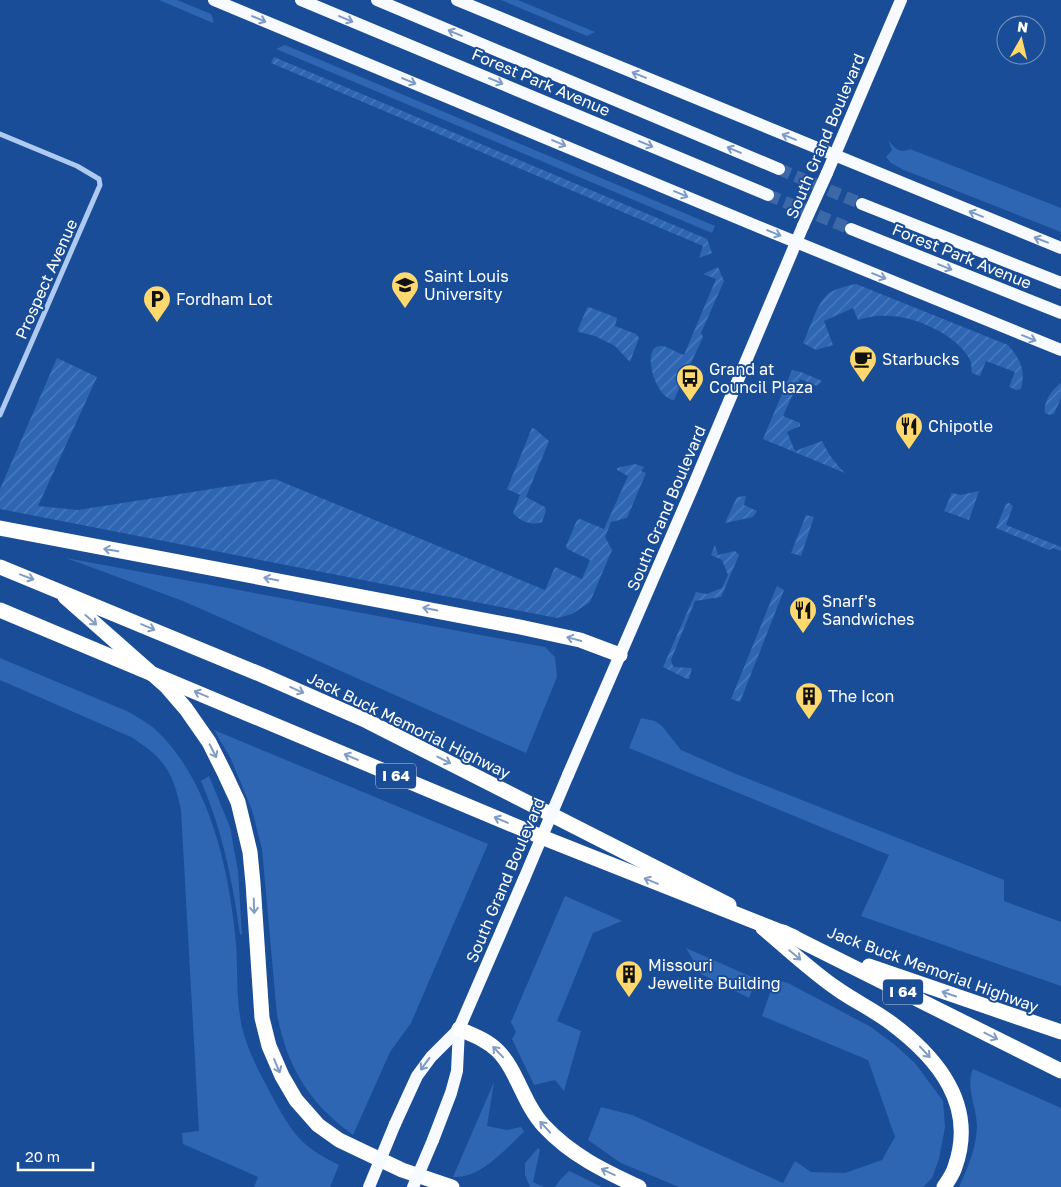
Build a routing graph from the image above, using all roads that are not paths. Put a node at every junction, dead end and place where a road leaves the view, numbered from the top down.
1 (214, 0) edge
2 (301, 0) edge
3 (377, 0) edge
4 (457, 0) edge
5 (901, 0) edge
6 (0, 134) edge
7 (834, 155) junction
8 (779, 169) tunnel mouth
9 (768, 195) tunnel mouth
10 (862, 204) tunnel mouth
11 (851, 229) tunnel mouth
12 (796, 242) junction
13 (1061, 248) edge
14 (1061, 283) edge
15 (1061, 313) edge
16 (1061, 350) edge
17 (0, 416) edge
18 (0, 528) edge
19 (0, 567) edge
20 (54, 588) junction
21 (0, 610) edge
22 (620, 655) junction
23 (744, 912) junction
24 (459, 1029) junction
25 (1061, 1032) edge
26 (1061, 1071) edge
27 (369, 1187) edge
28 (413, 1187) edge
29 (452, 1187) edge
30 (639, 1187) edge
31 (944, 1187) edge

1 -> 12 main road
2 -> 9 main road, Forest Park Avenue
8 -> 3 main road, Forest Park Avenue
7 -> 4 main road
5 - 7 main road, South Grand Boulevard
6 - 17 street, Prospect Avenue
7 - 12 main road, South Grand Boulevard, bridge
13 -> 7 main road
10 - 14 main road, Forest Park Avenue
11 -> 15 main road, Forest Park Avenue
12 -> 16 main road
12 - 22 main road, South Grand Boulevard
22 -> 18 highway
19 -> 20 highway, Jack Buck Memorial Highway / I 64
20 -> 23 highway, Jack Buck Memorial Highway / I 64
20 -> 29 highway
25 -> 21 highway, Jack Buck Memorial Highway / I 64, bridge
22 - 24 main road, South Grand Boulevard, bridge
23 -> 26 highway, Jack Buck Memorial Highway / I 64
23 -> 31 highway
24 -> 27 main road, South Grand Boulevard, bridge
24 - 28 main road, South Grand Boulevard, bridge
30 -> 24 highway

